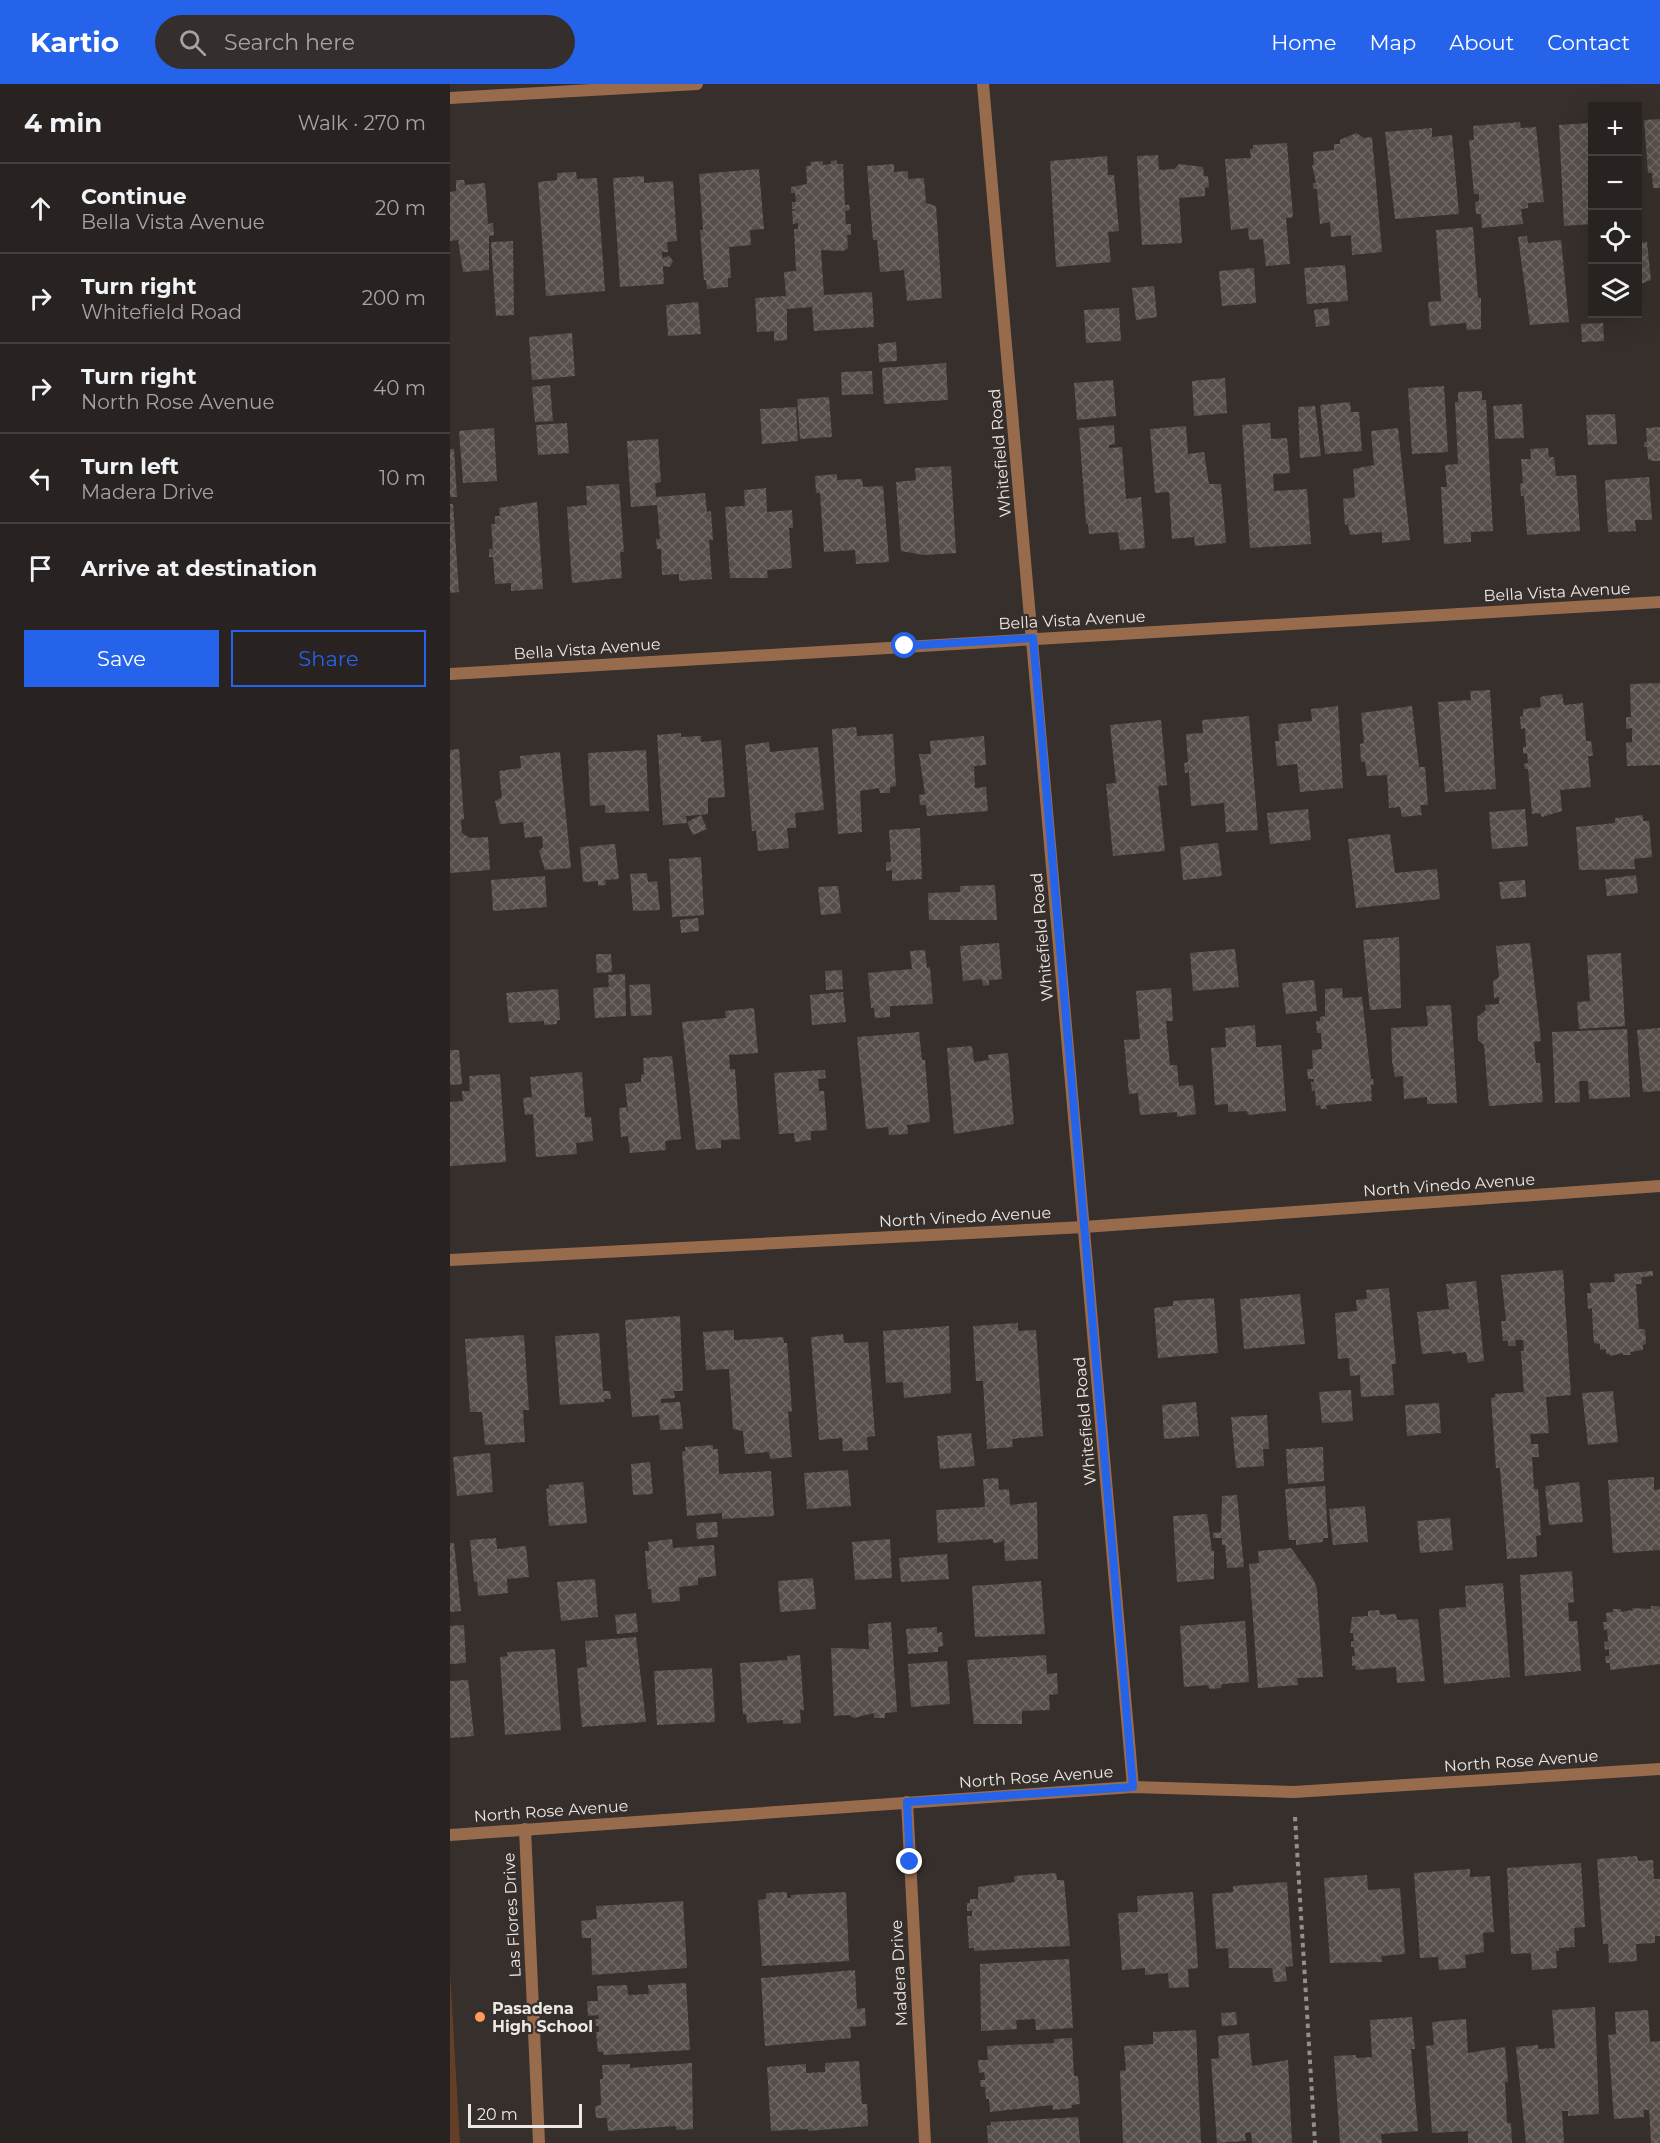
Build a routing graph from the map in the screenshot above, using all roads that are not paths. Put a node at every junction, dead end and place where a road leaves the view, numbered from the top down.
1 (697, 84) edge
2 (983, 84) edge
3 (450, 98) edge
4 (1660, 602) edge
5 (1033, 638) junction
6 (450, 674) edge
7 (1660, 1186) edge
8 (1084, 1227) junction
9 (450, 1260) edge
10 (1660, 1768) edge
11 (1133, 1787) junction
12 (907, 1802) junction
13 (525, 1830) junction
14 (450, 1835) edge
15 (539, 2143) edge
16 (925, 2143) edge

1 - 3 street
2 - 5 street, Whitefield Road
4 - 5 street, Bella Vista Avenue
5 - 6 street, Bella Vista Avenue
5 - 8 street, Whitefield Road
7 - 8 street, North Vinedo Avenue
8 - 9 street, North Vinedo Avenue
8 - 11 street, Whitefield Road
10 - 11 street, North Rose Avenue
11 - 12 street, North Rose Avenue
12 - 13 street, North Rose Avenue
12 - 16 street, Madera Drive
13 - 14 street, North Rose Avenue
13 - 15 street, Las Flores Drive

